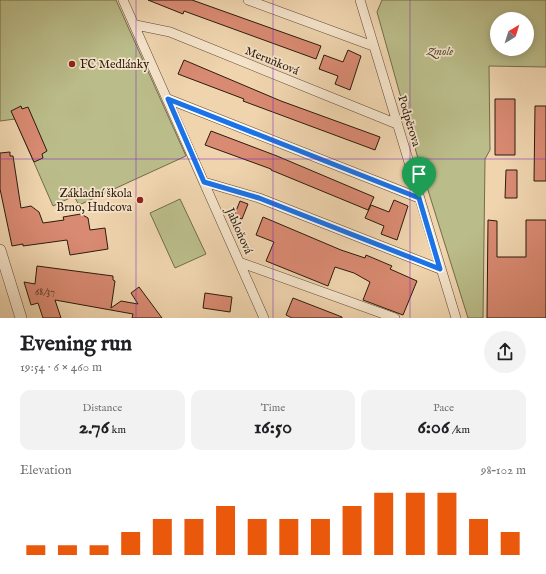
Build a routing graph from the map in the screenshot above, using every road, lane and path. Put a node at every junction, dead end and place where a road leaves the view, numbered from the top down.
1 (124, 0) edge
2 (248, 0) edge
3 (360, 0) edge
4 (136, 25) junction
5 (374, 46) junction
6 (168, 99) junction
7 (397, 124) junction
8 (204, 182) junction
9 (419, 198) junction
10 (0, 250) edge
11 (239, 262) junction
12 (440, 269) junction
13 (21, 318) edge
14 (264, 318) edge
15 (395, 318) edge
16 (456, 318) edge

1 - 4 street, Jabloňová
2 - 5 street
3 - 5 street, Podpěrova
4 - 6 street, Jabloňová
4 - 7 street, Meruňková
5 - 7 street, Podpěrova
6 - 8 street, Jabloňová
6 - 9 street
7 - 9 street, Podpěrova
8 - 11 street, Jabloňová
8 - 12 street
9 - 12 street, Podpěrova
10 - 13 street
11 - 14 street, Jabloňová
11 - 15 street
12 - 16 street, Podpěrova

